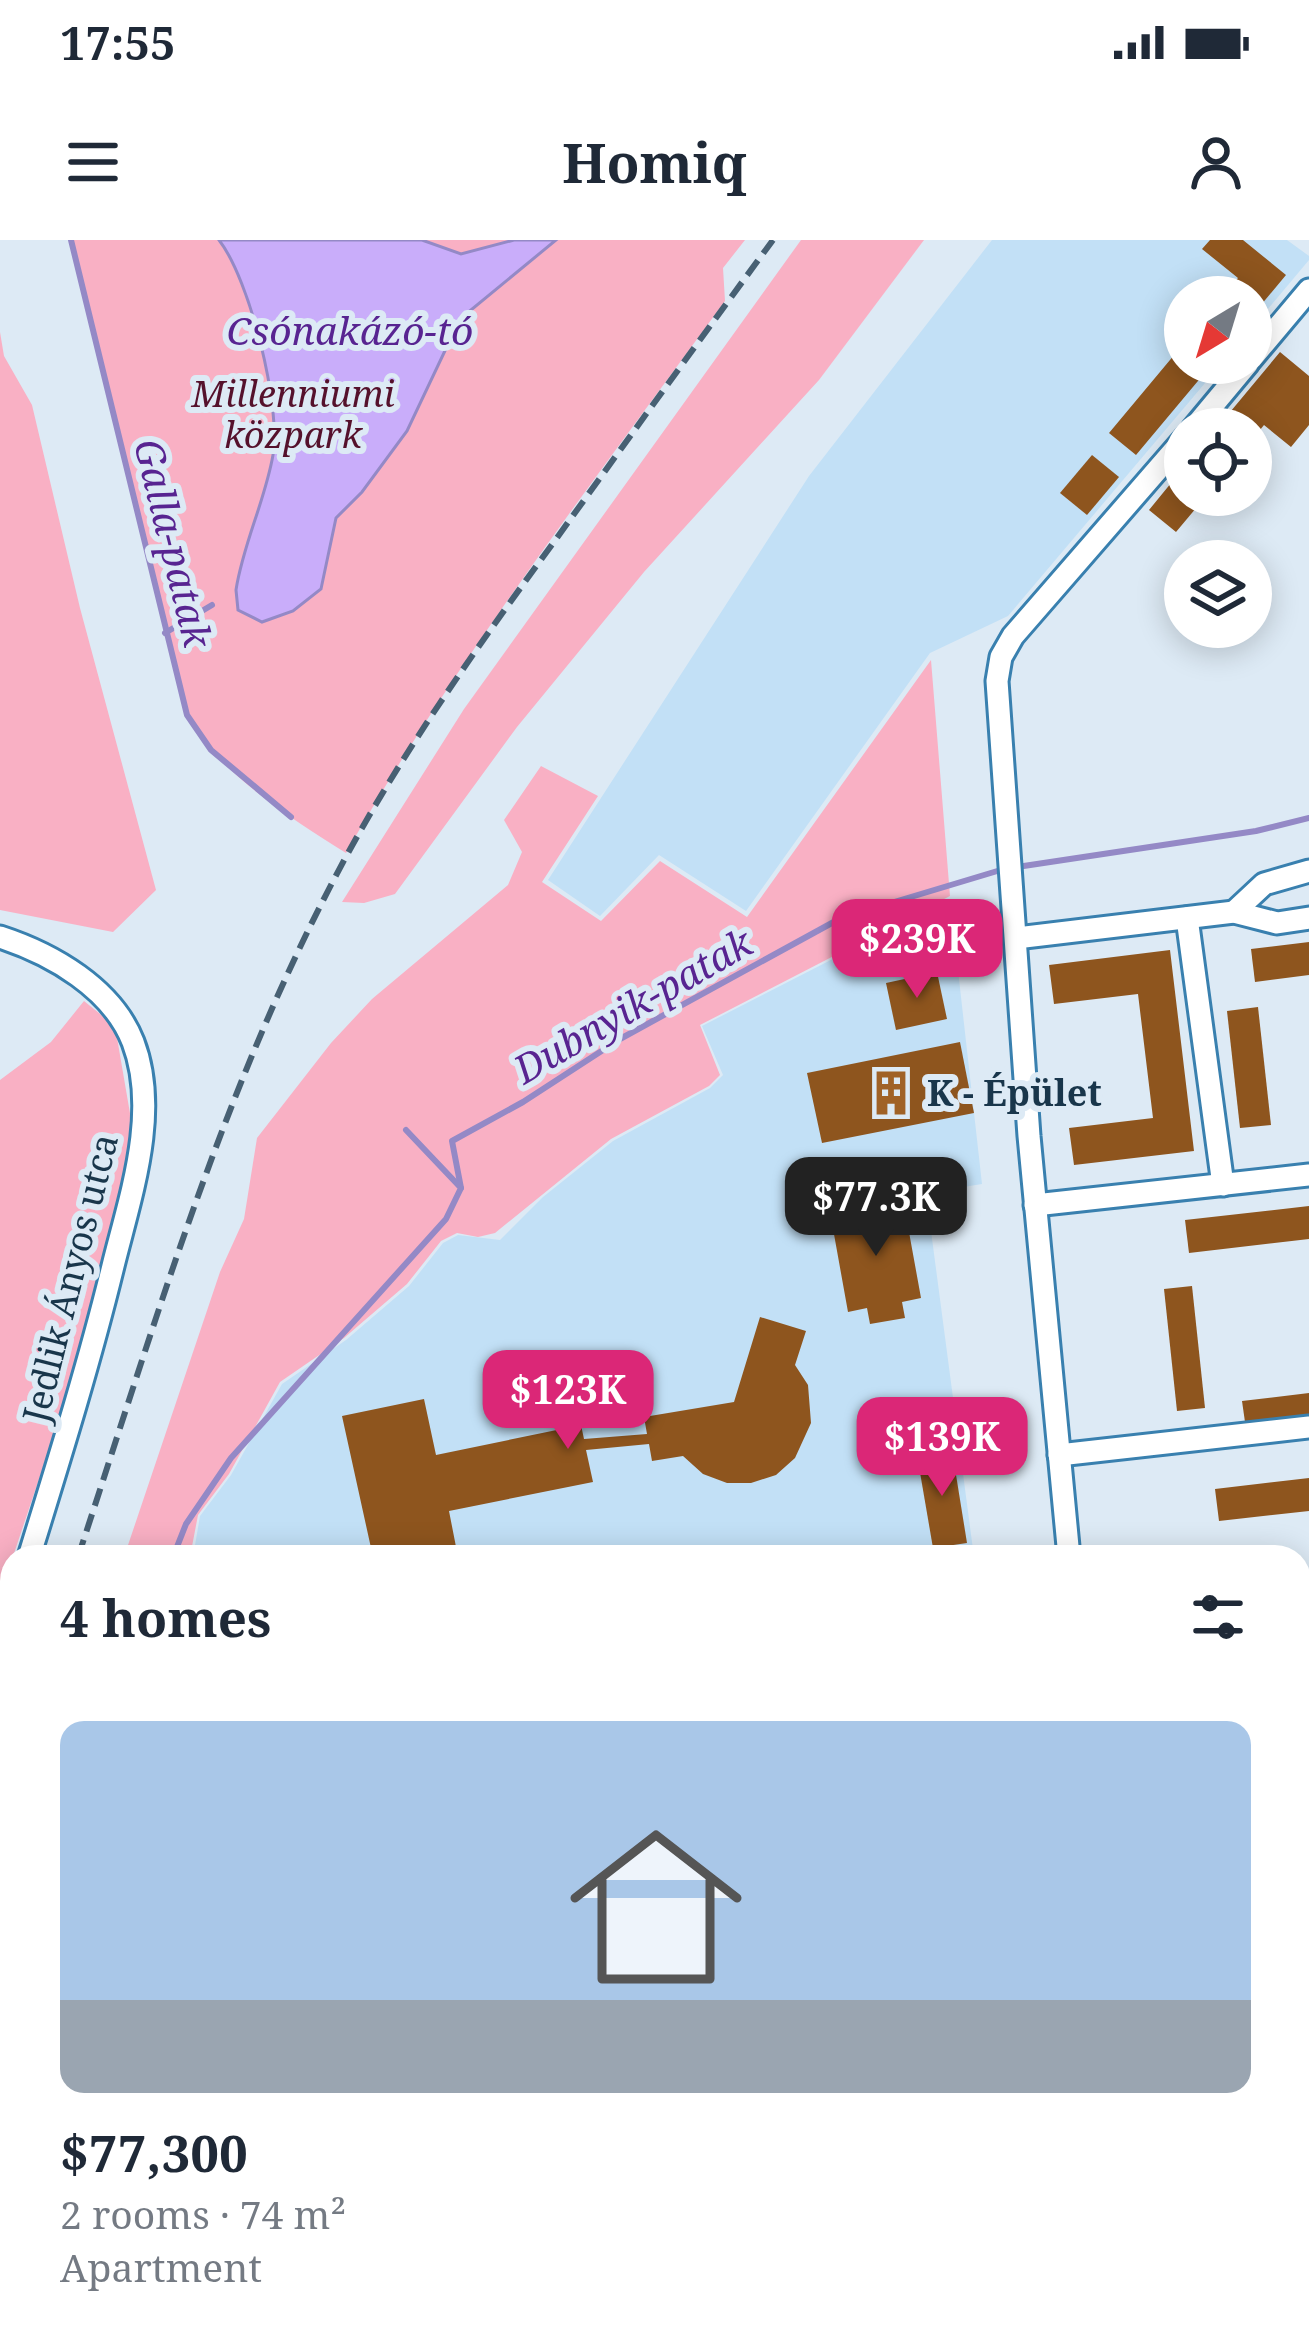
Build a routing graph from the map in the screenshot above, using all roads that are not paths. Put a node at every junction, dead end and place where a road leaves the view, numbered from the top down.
1 (1309, 290) edge
2 (1272, 334) edge
3 (1230, 384) edge
4 (1210, 408) edge
5 (1164, 462) edge
6 (1309, 871) edge
7 (1234, 912) junction
8 (1187, 918) junction
9 (1309, 918) edge
10 (0, 937) edge
11 (1016, 938) junction
12 (1309, 1175) edge
13 (1223, 1185) junction
14 (1035, 1205) junction
15 (1309, 1427) edge
16 (1059, 1455) junction
17 (33, 1545) edge
18 (1068, 1545) edge

1 - 2 street
3 - 4 street
5 - 11 street
6 - 7 street
7 - 8 street
7 - 9 street
8 - 11 street
8 - 13 street
10 - 17 street, Jedlik Ányos utca
11 - 14 street
12 - 13 street
13 - 14 street
14 - 16 street
15 - 16 street
16 - 18 street

